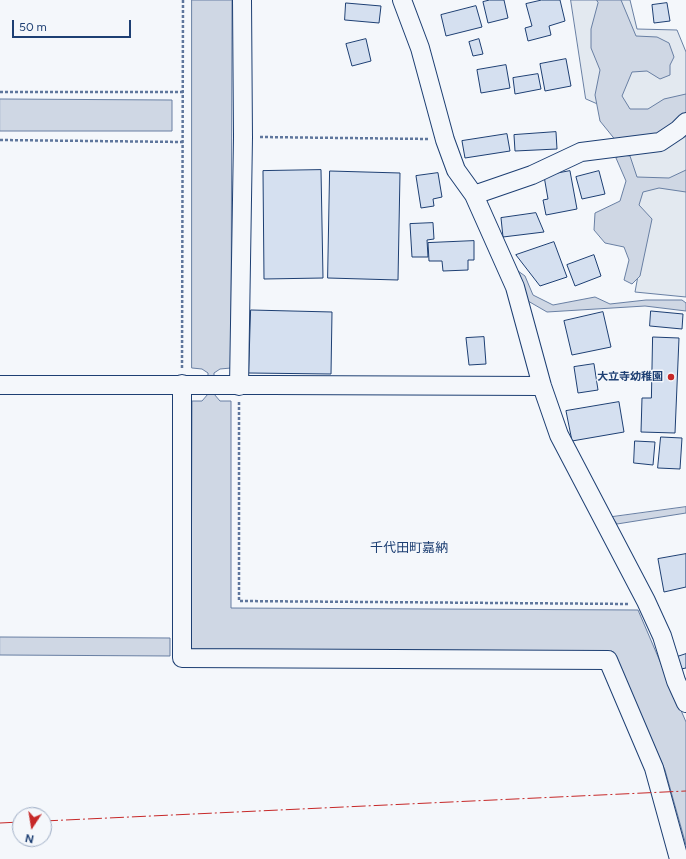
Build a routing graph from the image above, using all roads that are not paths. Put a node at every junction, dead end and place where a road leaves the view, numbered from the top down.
1 (242, 0) edge
2 (402, 0) edge
3 (686, 122) edge
4 (474, 195) junction
5 (0, 384) edge
6 (182, 384) junction
7 (240, 386) junction
8 (542, 386) junction
9 (686, 703) edge
10 (679, 859) edge

1 - 7 street
2 - 4 street
3 - 4 street
4 - 8 street
5 - 6 street
6 - 7 street
6 - 10 street
7 - 8 street
8 - 9 street

